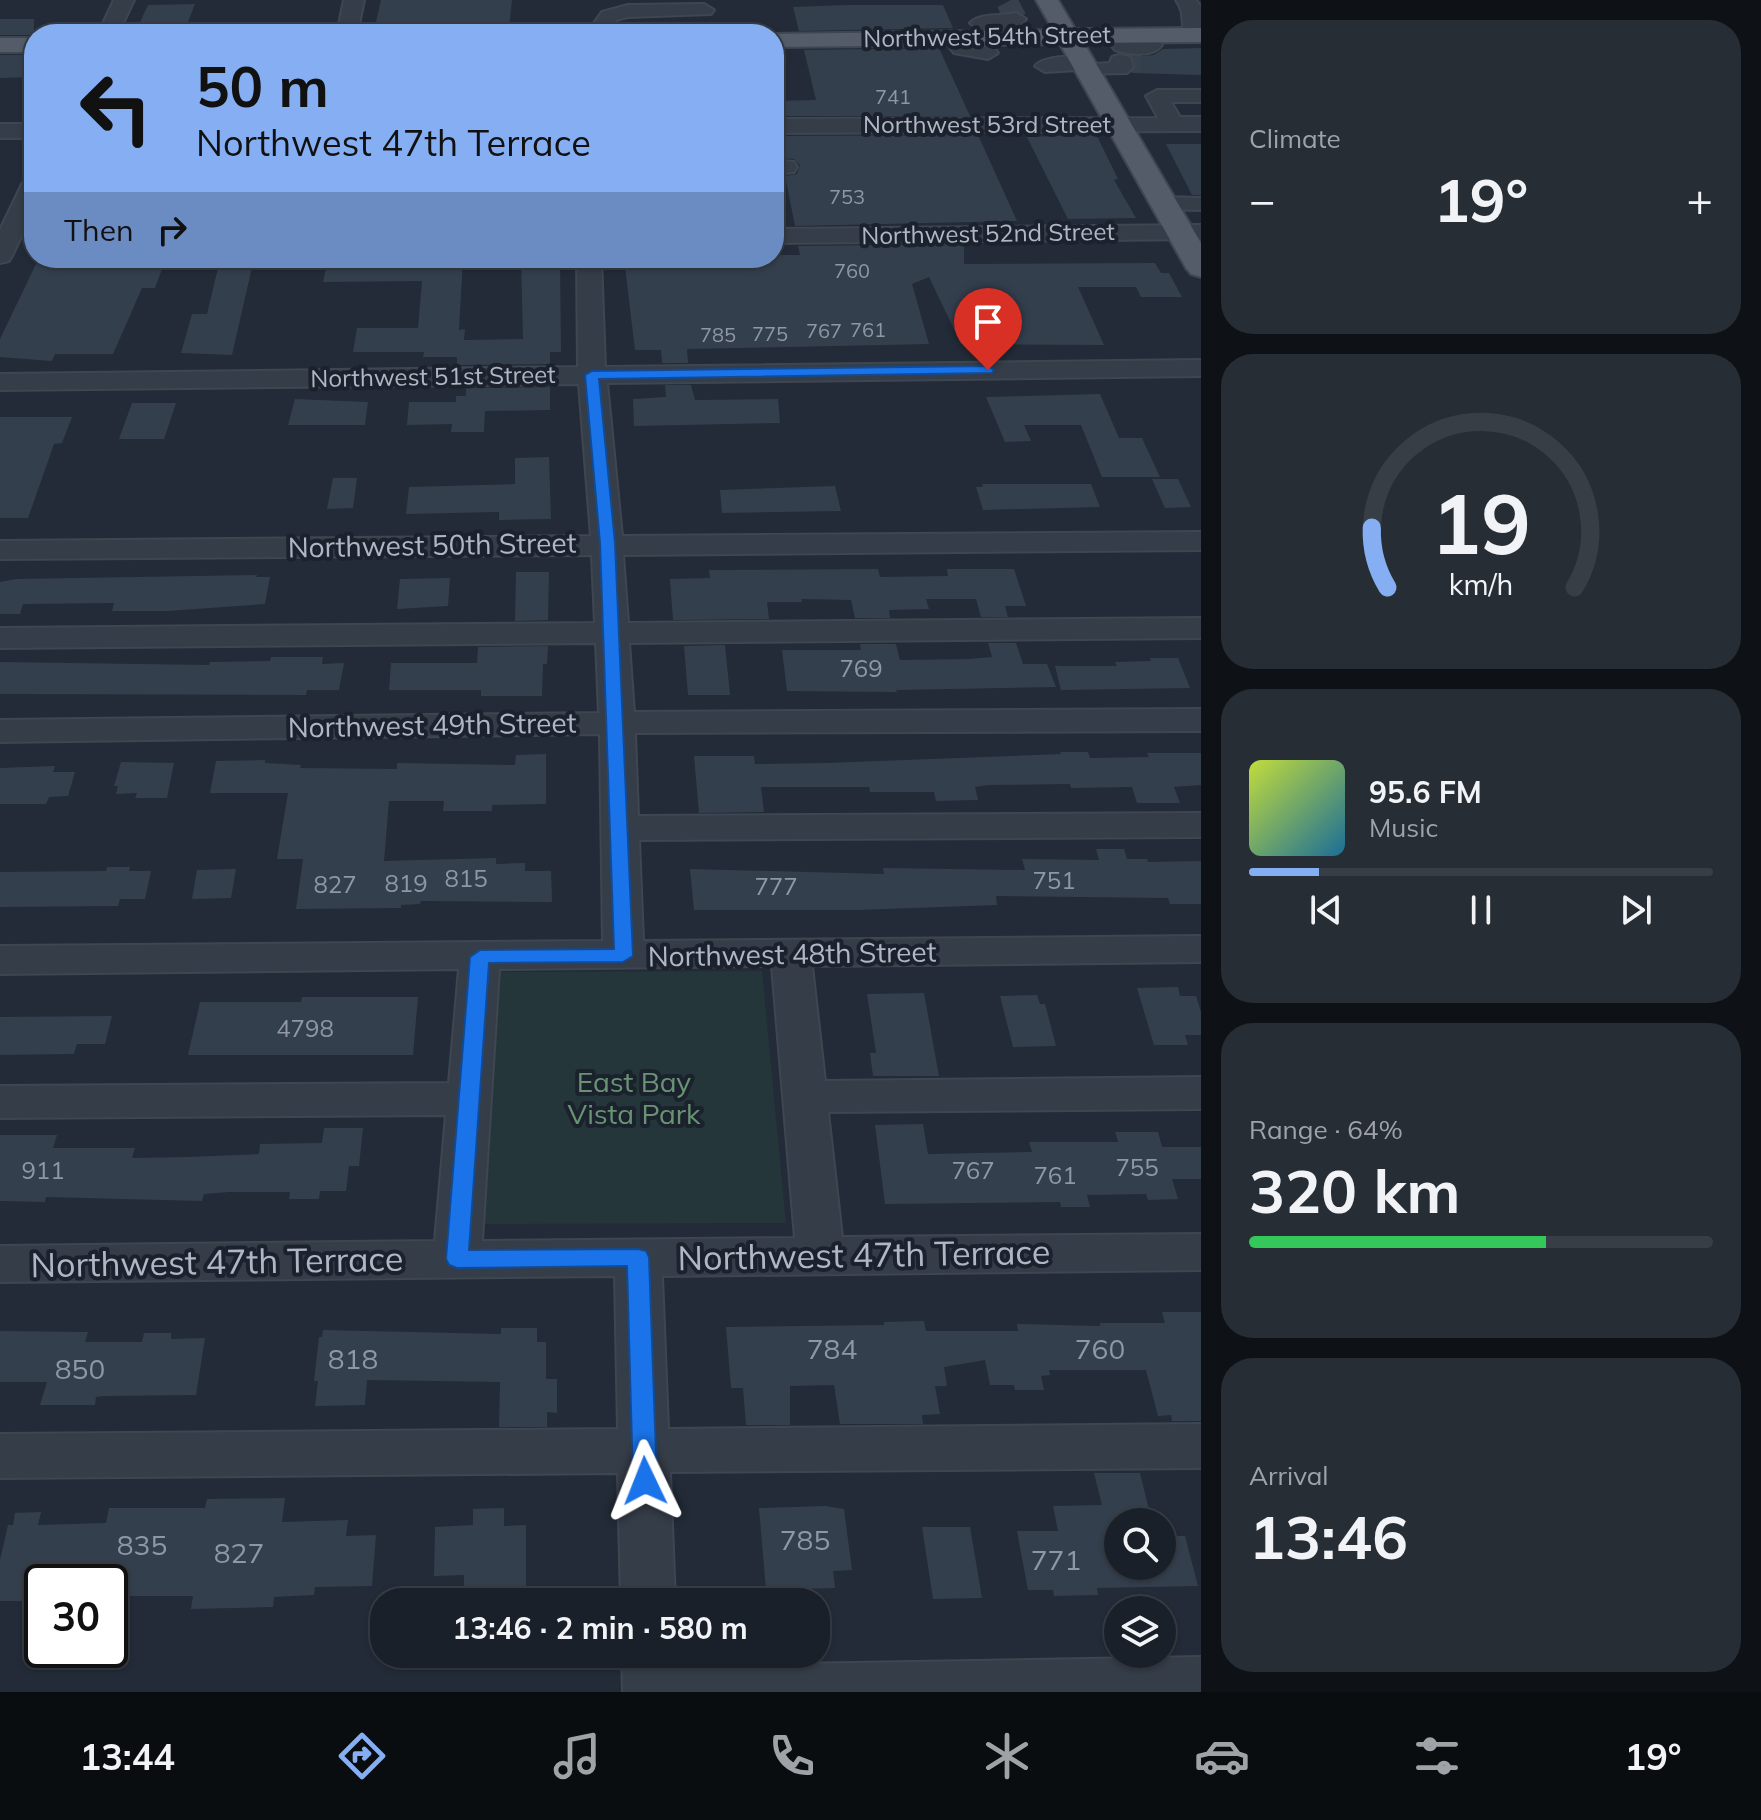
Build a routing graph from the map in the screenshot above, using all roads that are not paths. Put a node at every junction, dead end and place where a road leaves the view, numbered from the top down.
1 (124, 0) edge
2 (354, 0) edge
3 (1047, 0) tunnel mouth
4 (1186, 0) edge
5 (703, 5) edge
6 (1010, 20) dead end
7 (113, 24) edge
8 (349, 24) edge
9 (604, 24) edge
10 (983, 33) junction
11 (1198, 35) edge
12 (784, 40) edge
13 (1131, 44) junction
14 (0, 45) edge
15 (24, 45) edge
16 (1045, 66) dead end
17 (1083, 68) junction
18 (1201, 96) edge
19 (989, 103) dead end
20 (1119, 124) junction
21 (1173, 124) junction
22 (1201, 124) edge
23 (998, 125) junction
24 (784, 126) edge
25 (0, 131) edge
26 (24, 131) edge
27 (24, 204) edge
28 (1165, 204) junction
29 (1197, 204) dead end
30 (1191, 232) edge
31 (1105, 233) junction
32 (784, 236) edge
33 (24, 244) edge
34 (2, 247) edge
35 (1134, 259) dead end
36 (589, 268) edge
37 (1201, 268) edge
38 (1201, 368) edge
39 (592, 375) junction
40 (0, 382) edge
41 (1201, 541) edge
42 (607, 543) junction
43 (0, 550) edge
44 (1201, 628) edge
45 (612, 633) junction
46 (0, 638) edge
47 (1201, 720) edge
48 (617, 723) junction
49 (0, 731) edge
50 (1201, 825) edge
51 (620, 828) junction
52 (1201, 949) edge
53 (791, 954) junction
54 (623, 956) junction
55 (480, 957) junction
56 (0, 960) edge
57 (1201, 1093) edge
58 (805, 1097) junction
59 (469, 1099) junction
60 (0, 1102) edge
61 (1201, 1252) edge
62 (820, 1256) junction
63 (638, 1257) junction
64 (457, 1259) junction
65 (0, 1264) edge
66 (1201, 1446) edge
67 (644, 1450) junction
68 (0, 1456) edge
69 (648, 1588) edge
70 (650, 1668) edge
71 (1201, 1683) edge
72 (651, 1692) edge
73 (679, 1692) edge

1 - 7 street
2 - 8 street
3 - 17 main road
4 - 11 street
5 - 9 street
6 - 10 street
10 - 12 main road, Northwest 54th Street
10 - 17 main road, Northwest 54th Street
11 - 13 main road, Northwest 54th Street
13 - 17 main road, Northwest 54th Street
13 - 17 street
14 - 15 main road
16 - 17 street
17 - 20 main road
18 - 21 street
19 - 23 street
20 - 21 street, Northwest 53rd Street
20 - 23 street, Northwest 53rd Street
20 - 28 main road
21 - 22 street, Northwest 53rd Street
23 - 24 street, Northwest 53rd Street
25 - 26 street
27 - 34 street
28 - 29 street
28 - 30 main road
30 - 31 street, Northwest 52nd Street
30 - 37 main road
31 - 32 street, Northwest 52nd Street
31 - 35 street
33 - 34 street
36 - 39 street
38 - 39 street, Northwest 51st Street
39 - 40 street, Northwest 51st Street
39 - 42 street
41 - 42 street, Northwest 50th Street
42 - 43 street, Northwest 50th Street
42 - 45 street
44 - 45 street
45 - 46 street
45 - 48 street
47 - 48 street, Northwest 49th Street
48 - 49 street, Northwest 49th Street
48 - 51 street
50 - 51 street
51 - 54 street
52 - 53 street, Northwest 48th Street
53 - 54 street, Northwest 48th Street
53 - 58 street
54 - 55 street, Northwest 48th Street
55 - 56 street, Northwest 48th Street
55 - 59 street
57 - 58 street
58 - 62 street
59 - 60 street
59 - 64 street
61 - 62 street, Northwest 47th Terrace
62 - 63 street, Northwest 47th Terrace
63 - 64 street, Northwest 47th Terrace
63 - 67 street
64 - 65 street, Northwest 47th Terrace
66 - 67 street
67 - 68 street
67 - 69 street
70 - 72 street
71 - 73 street

